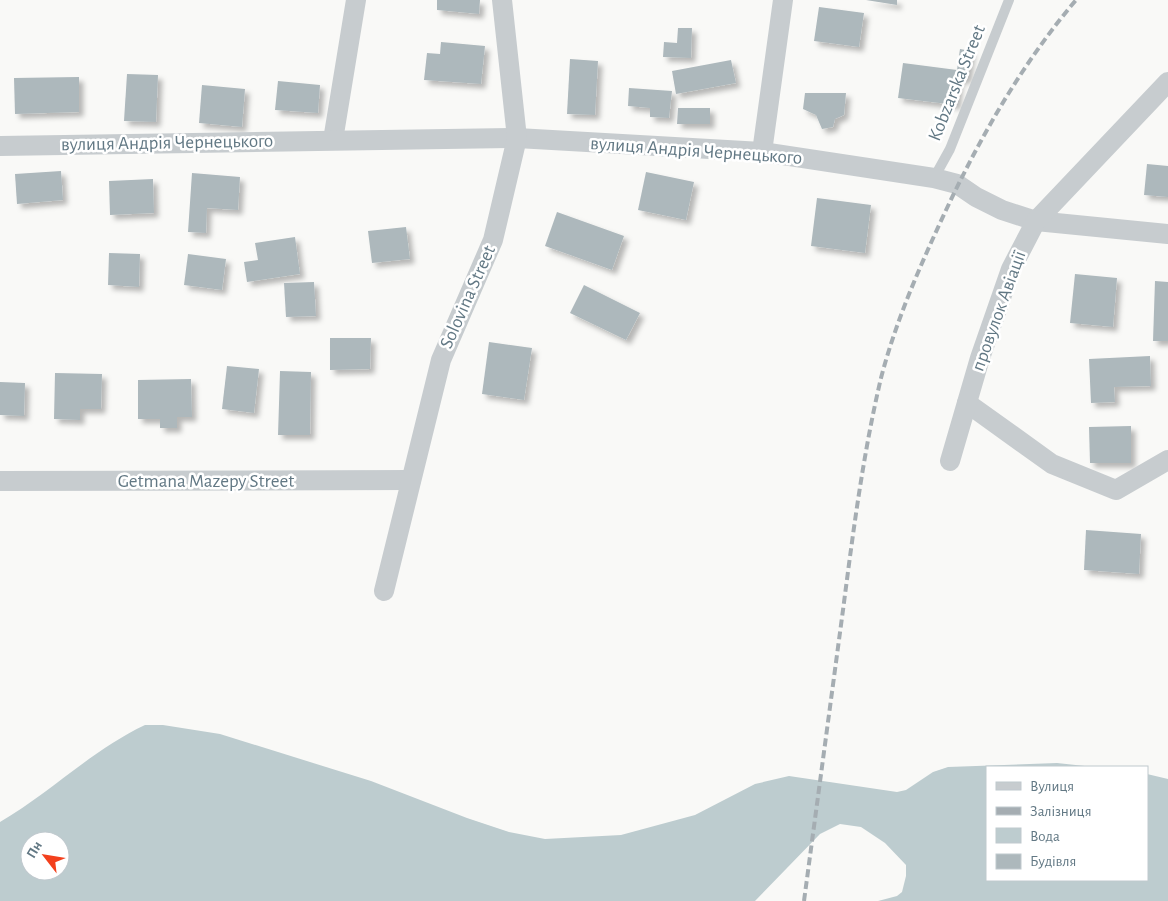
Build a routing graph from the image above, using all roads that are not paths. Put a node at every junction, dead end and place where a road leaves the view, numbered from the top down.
1 (356, 0) edge
2 (502, 0) edge
3 (783, 0) edge
4 (1009, 0) edge
5 (1168, 82) edge
6 (517, 138) junction
7 (333, 140) junction
8 (0, 146) edge
9 (762, 152) junction
10 (934, 178) junction
11 (1036, 221) junction
12 (1168, 234) edge
13 (967, 403) junction
14 (1168, 460) edge
15 (950, 461) dead end
16 (411, 480) junction
17 (0, 481) edge
18 (384, 591) dead end

1 - 7 street
2 - 6 street, Solovina Street
3 - 9 street
4 - 10 lane, Kobzarska Street
5 - 11 street, провулок Авіації
6 - 7 street, вулиця Андрія Чернецького
6 - 9 street, вулиця Андрія Чернецького
6 - 16 street, Solovina Street
7 - 8 street, вулиця Андрія Чернецького
9 - 10 street, вулиця Андрія Чернецького
10 - 11 street, вулиця Андрія Чернецького
11 - 12 street, вулиця Андрія Чернецького
11 - 13 street, провулок Авіації
13 - 14 street
13 - 15 street, провулок Авіації
16 - 17 street, Getmana Mazepy Street
16 - 18 street, Solovina Street

